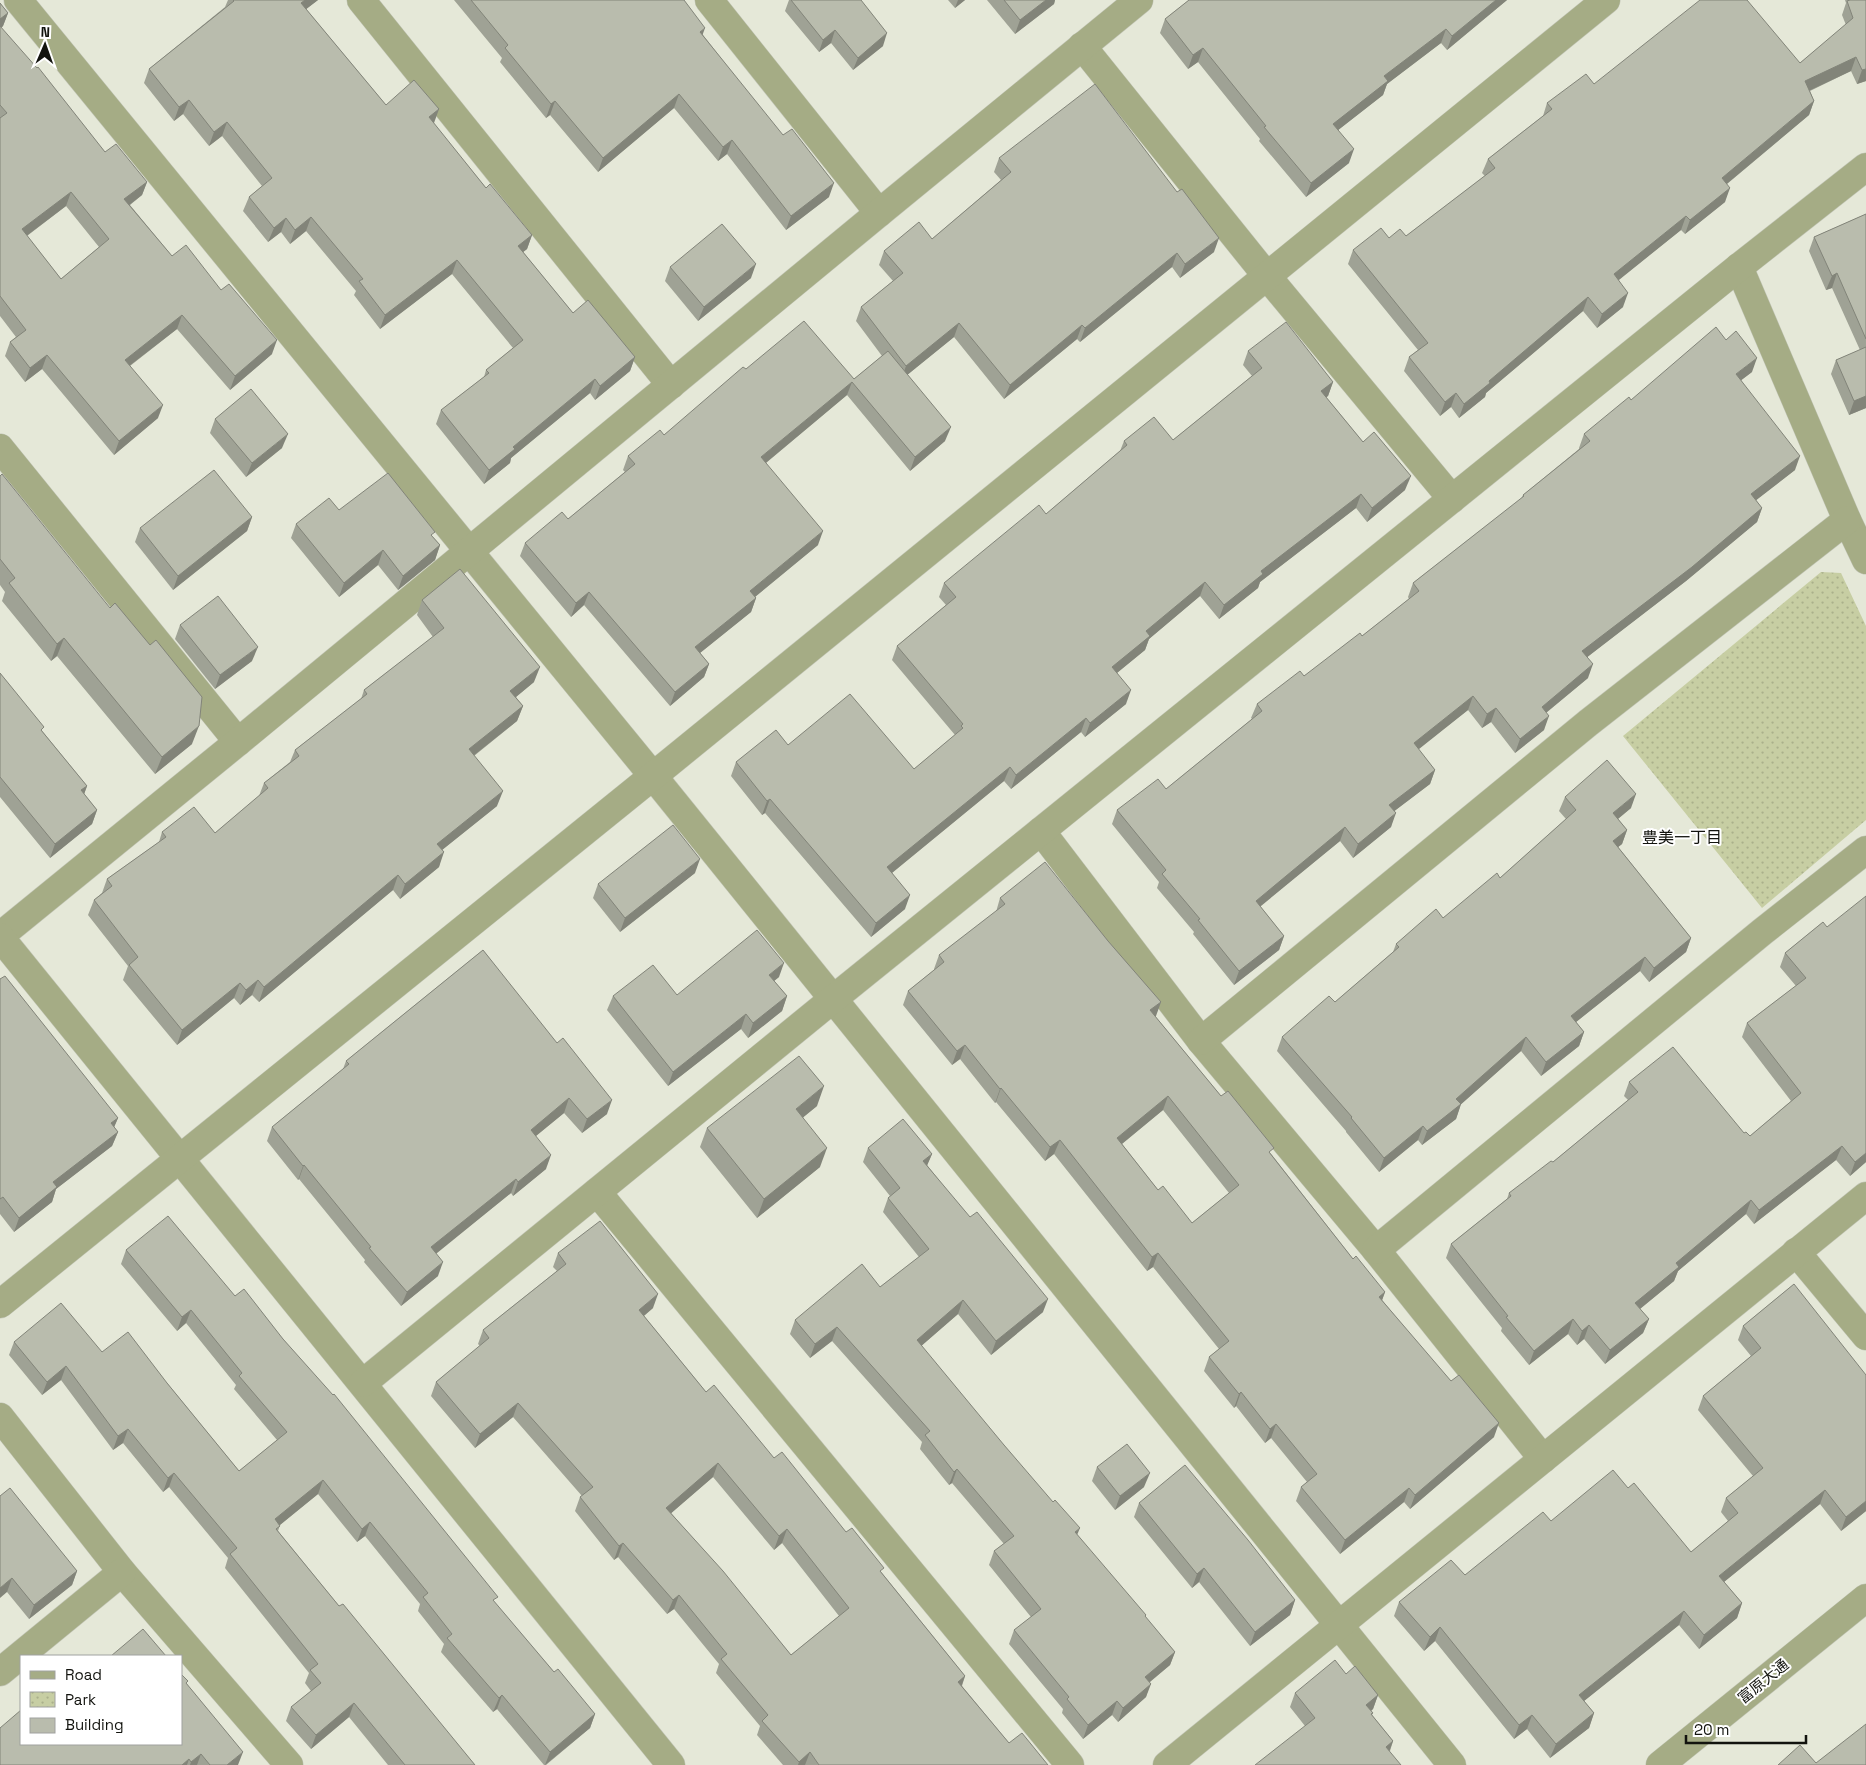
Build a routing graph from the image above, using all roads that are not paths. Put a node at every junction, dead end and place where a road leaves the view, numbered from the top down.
1 (18, 0) edge
2 (361, 0) edge
3 (1139, 0) edge
4 (1606, 0) edge
5 (715, 2) edge
6 (1082, 46) junction
7 (1866, 168) edge
8 (879, 212) junction
9 (1739, 267) junction
10 (1266, 275) junction
11 (671, 386) junction
12 (0, 448) edge
13 (1452, 498) junction
14 (1847, 520) junction
15 (468, 551) junction
16 (1866, 560) edge
17 (238, 742) junction
18 (652, 776) junction
19 (1041, 831) junction
20 (1866, 850) edge
21 (0, 936) edge
22 (832, 999) junction
23 (1201, 1041) junction
24 (180, 1158) junction
25 (597, 1192) junction
26 (1866, 1196) edge
27 (1376, 1250) junction
28 (1796, 1252) junction
29 (0, 1304) edge
30 (1866, 1336) edge
31 (363, 1383) junction
32 (0, 1417) edge
33 (1543, 1459) junction
34 (122, 1572) junction
35 (1866, 1598) edge
36 (1338, 1624) junction
37 (21, 1655) edge
38 (20, 1656) edge
39 (0, 1672) edge
40 (289, 1765) edge
41 (671, 1765) edge
42 (1070, 1765) edge
43 (1167, 1765) edge
44 (1452, 1765) edge
45 (1660, 1765) edge

1 - 15 street
2 - 11 street
3 - 6 street
4 - 10 street
5 - 8 street
6 - 8 street
6 - 10 street
7 - 9 street
8 - 11 street
9 - 13 street
9 - 14 street
10 - 13 street
10 - 18 street
11 - 15 street
12 - 17 street
13 - 19 street
14 - 16 street
14 - 23 street
15 - 17 street
15 - 18 street
17 - 21 street
18 - 22 street
18 - 24 street
19 - 22 street
19 - 23 street
20 - 27 street
21 - 24 street
22 - 25 street
22 - 36 street
23 - 27 street
24 - 29 street
24 - 31 street
25 - 31 street
25 - 42 street
26 - 28 street
27 - 33 street
28 - 30 street
28 - 33 street
31 - 41 street
32 - 34 street
33 - 36 street
34 - 37 street
34 - 40 street
35 - 45 street, 富原大通
36 - 43 street
36 - 44 street
38 - 39 street

